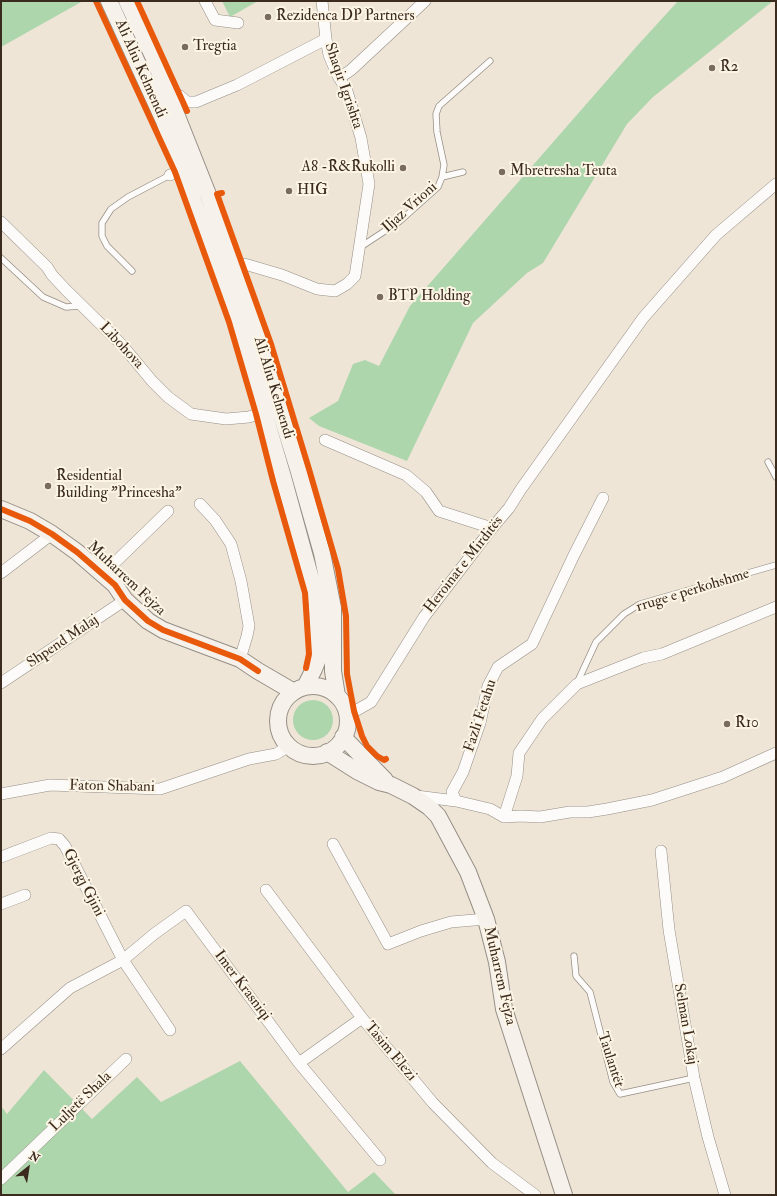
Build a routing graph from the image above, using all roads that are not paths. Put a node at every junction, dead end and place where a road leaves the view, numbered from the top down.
1 (109, 1) edge
2 (127, 1) edge
3 (205, 1) edge
4 (322, 1) edge
5 (425, 1) edge
6 (238, 23) dead end
7 (326, 39) junction
8 (490, 61) dead end
9 (339, 78) junction
10 (166, 90) junction
11 (176, 172) junction
12 (463, 172) dead end
13 (442, 177) junction
14 (776, 184) edge
15 (1, 222) edge
16 (359, 248) junction
17 (1, 258) edge
18 (231, 262) junction
19 (132, 271) dead end
20 (83, 306) junction
21 (264, 412) junction
22 (325, 440) dead end
23 (768, 462) dead end
24 (776, 477) edge
25 (604, 498) dead end
26 (200, 504) dead end
27 (1, 509) edge
28 (168, 511) dead end
29 (492, 528) junction
30 (52, 534) junction
31 (776, 565) edge
32 (1, 572) edge
33 (103, 574) junction
34 (125, 600) junction
35 (776, 607) edge
36 (240, 659) junction
37 (1, 683) edge
38 (577, 684) junction
39 (299, 689) junction
40 (341, 703) junction
41 (343, 737) junction
42 (289, 746) junction
43 (327, 752) junction
44 (776, 754) edge
45 (391, 785) junction
46 (1, 794) edge
47 (413, 796) junction
48 (456, 801) junction
49 (504, 817) junction
50 (332, 844) dead end
51 (661, 851) dead end
52 (1, 857) edge
53 (266, 890) dead end
54 (25, 895) dead end
55 (1, 904) edge
56 (486, 919) junction
57 (574, 956) dead end
58 (123, 960) junction
59 (362, 1018) junction
60 (170, 1030) dead end
61 (1, 1049) edge
62 (126, 1059) dead end
63 (299, 1063) junction
64 (694, 1078) junction
65 (380, 1160) dead end
66 (1, 1179) edge
67 (535, 1195) edge
68 (564, 1195) edge
69 (725, 1195) edge

1 - 11 main road, Ali Aliu Kelmendi
2 - 10 main road, Ali Aliu Kelmendi
3 - 6 street
4 - 7 street, Shaqir Igrishta
5 - 9 street
7 - 9 street, Shaqir Igrishta
7 - 10 street
8 - 13 lane, Iljaz Vrioni
9 - 16 street, Shaqir Igrishta
10 - 18 main road, Ali Aliu Kelmendi
11 - 19 lane
11 - 21 main road, Ali Aliu Kelmendi
12 - 13 lane
13 - 16 lane, Iljaz Vrioni
14 - 29 street, Heroinat e Mirditës
15 - 20 street, Libohova
16 - 18 street, Shaqir Igrishta
17 - 20 lane
18 - 40 main road, Ali Aliu Kelmendi
20 - 21 street, Libohova
21 - 39 main road, Ali Aliu Kelmendi
22 - 29 street
23 - 24 lane
25 - 48 street, Fazli Fetahu
26 - 36 street
27 - 30 main road, Muharrem Fejza
28 - 33 street, Muharrem Fejza
29 - 40 street, Heroinat e Mirditës
30 - 32 street
30 - 33 main road, Muharrem Fejza
31 - 38 lane, rruge e perkohshme
33 - 34 main road, Muharrem Fejza
34 - 36 main road, Muharrem Fejza
34 - 37 street, Shpend Malaj
35 - 38 street, rruge e perkohshme
36 - 39 main road, Muharrem Fejza
38 - 49 street, rruge e perkohshme
39 - 40 main road
39 - 42 main road
40 - 41 main road
41 - 43 main road
41 - 45 main road, Muharrem Fejza
42 - 43 main road
42 - 46 street, Faton Shabani
43 - 45 main road, Muharrem Fejza
44 - 49 street
45 - 47 main road, Muharrem Fejza
47 - 48 street
47 - 56 main road, Muharrem Fejza
48 - 49 street
50 - 56 street
51 - 64 street, Selman Lokaj
52 - 58 street, Gjergj Gjini
53 - 59 street, Tasim Elezi
54 - 55 street
56 - 68 main road, Muharrem Fejza
57 - 64 lane, Taulantët
58 - 60 street
58 - 61 street, Imer Krasniqi
58 - 63 street, Imer Krasniqi
59 - 63 street
59 - 67 street, Tasim Elezi
62 - 66 street, Luljetë Shala
63 - 65 street
64 - 69 street, Selman Lokaj

